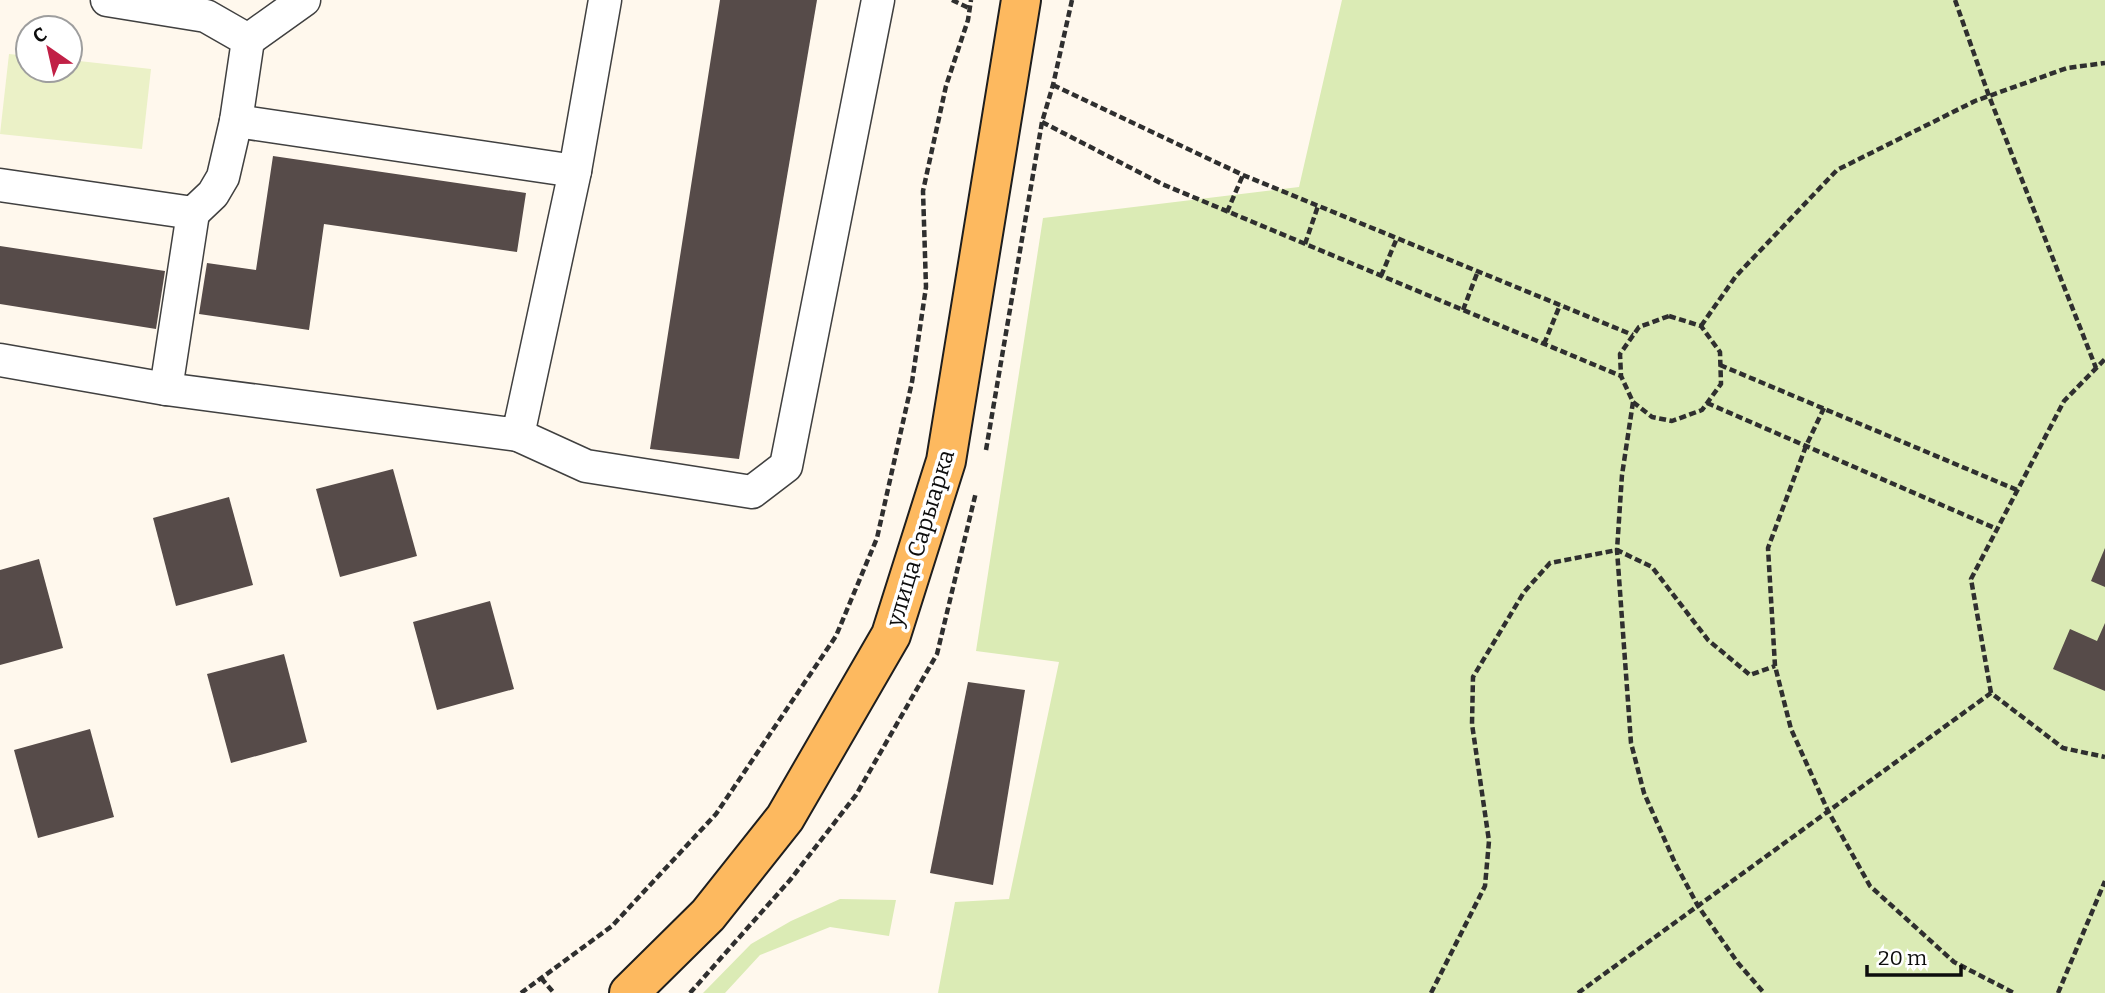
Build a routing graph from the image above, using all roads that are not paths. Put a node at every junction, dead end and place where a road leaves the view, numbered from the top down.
1 (107, 0) edge
2 (304, 0) edge
3 (605, 0) edge
4 (878, 0) edge
5 (1021, 0) edge
6 (248, 40) junction
7 (236, 121) junction
8 (575, 171) junction
9 (0, 185) edge
10 (193, 213) junction
11 (0, 360) edge
12 (166, 389) junction
13 (518, 435) junction
14 (629, 993) edge

1 - 6 street
2 - 6 street
3 - 8 street
4 - 13 street
5 - 14 main road, улица Сарыарка
6 - 7 street
7 - 8 street
7 - 10 street
8 - 13 street
9 - 10 street
10 - 12 street
11 - 12 street
12 - 13 street

